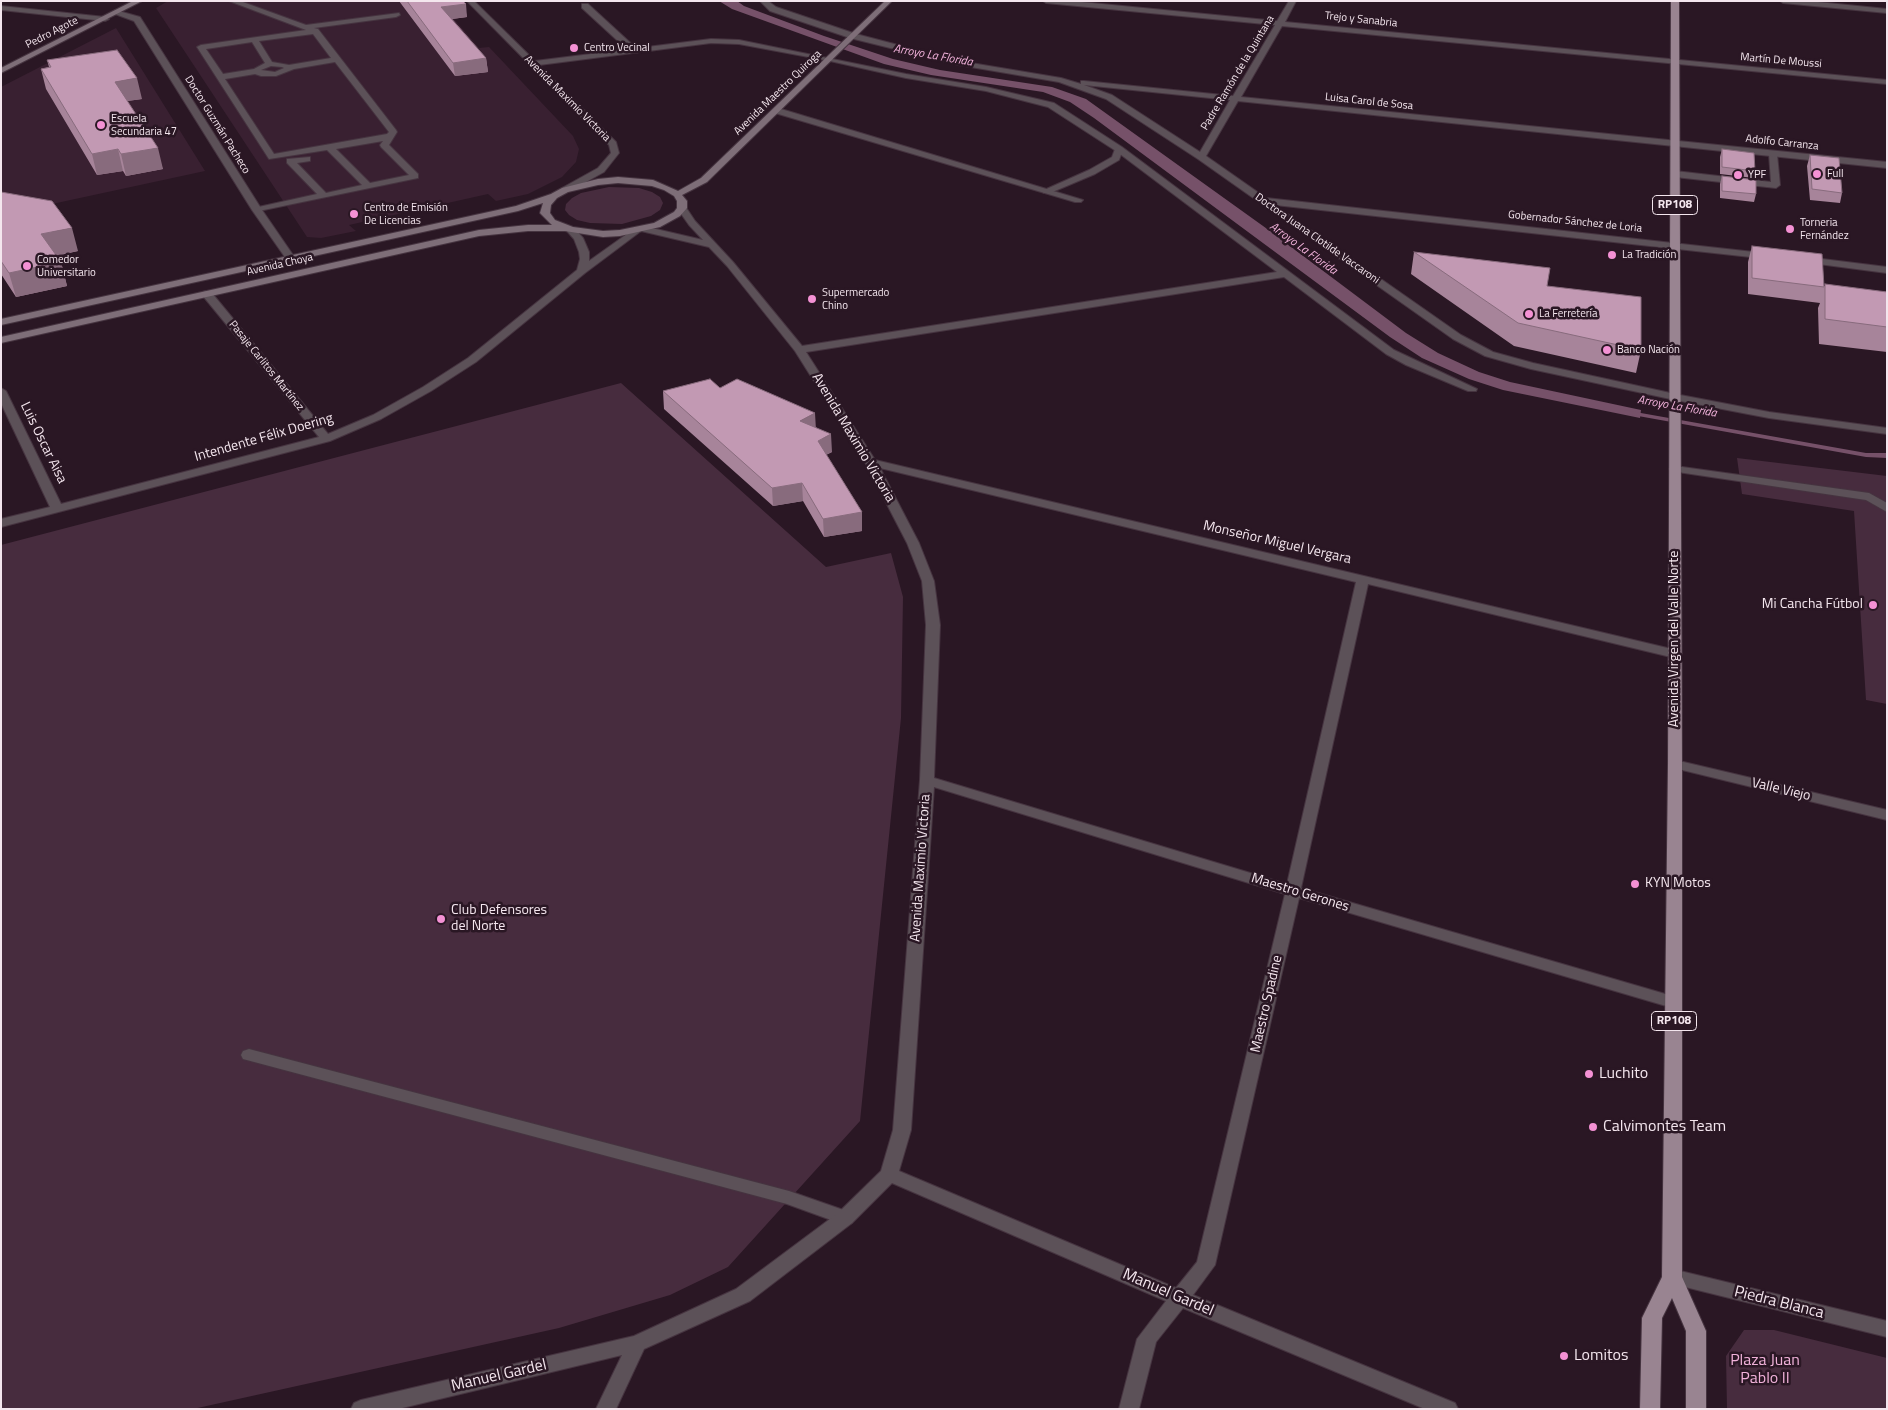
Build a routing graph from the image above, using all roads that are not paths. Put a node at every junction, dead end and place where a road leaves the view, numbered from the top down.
1 (139, 1) edge
2 (232, 1) edge
3 (470, 1) edge
4 (763, 1) edge
5 (889, 1) edge
6 (1046, 1) edge
7 (1293, 1) edge
8 (1676, 1) edge
9 (1783, 1) edge
10 (585, 6) dead end
11 (1, 8) edge
12 (1887, 10) edge
13 (118, 12) junction
14 (396, 15) dead end
15 (104, 19) junction
16 (1280, 24) junction
17 (305, 26) junction
18 (315, 31) junction
19 (851, 39) junction
20 (254, 40) junction
21 (634, 51) junction
22 (833, 56) junction
23 (337, 60) junction
24 (1674, 62) junction
25 (270, 64) junction
26 (532, 64) junction
27 (289, 67) junction
28 (1, 71) edge
29 (257, 71) junction
30 (220, 77) junction
31 (1061, 80) junction
32 (1887, 82) edge
33 (1236, 100) junction
34 (778, 111) junction
35 (390, 136) junction
36 (1675, 144) junction
37 (384, 145) junction
38 (330, 147) junction
39 (1120, 149) junction
40 (338, 153) junction
41 (1774, 154) junction
42 (1201, 156) junction
43 (1887, 165) edge
44 (1675, 174) junction
45 (368, 186) junction
46 (565, 190) junction
47 (1047, 191) junction
48 (677, 194) junction
49 (323, 195) junction
50 (554, 196) junction
51 (1078, 200) dead end
52 (1261, 200) junction
53 (682, 208) junction
54 (257, 210) junction
55 (568, 229) junction
56 (640, 230) junction
57 (1675, 245) junction
58 (713, 246) junction
59 (290, 258) junction
60 (1781, 258) edge
61 (1800, 260) edge
62 (1887, 270) edge
63 (582, 271) junction
64 (1285, 274) junction
65 (207, 294) junction
66 (1, 322) edge
67 (1, 340) edge
68 (799, 350) junction
69 (1472, 388) dead end
70 (1, 391) edge
71 (1675, 403) junction
72 (1887, 431) edge
73 (326, 439) junction
74 (871, 462) junction
75 (1675, 469) junction
76 (57, 508) junction
77 (1887, 508) edge
78 (1, 522) edge
79 (1362, 579) junction
80 (1675, 654) junction
81 (1675, 764) junction
82 (927, 780) junction
83 (1887, 815) edge
84 (1293, 891) junction
85 (1673, 1002) junction
86 (249, 1055) dead end
87 (890, 1174) junction
88 (845, 1218) junction
89 (1672, 1277) junction
90 (1179, 1298) junction
91 (1887, 1329) edge
92 (637, 1343) junction
93 (361, 1409) edge
94 (606, 1409) edge
95 (1129, 1409) edge
96 (1448, 1409) edge
97 (1650, 1409) edge
98 (1696, 1409) edge

1 - 13 main road, Pedro Agote
2 - 17 street
3 - 26 street, Avenida Maximio Victoria
4 - 19 street, Doctora Juana Clotilde Vaccaroni
5 - 19 main road, Avenida Maestro Quiroga
6 - 16 street, Trejo y Sanabria
7 - 16 street, Padre Ramón de la Quintana
8 - 24 main road, Avenida Virgen del Valle Norte / RP108
9 - 12 street
10 - 21 street
11 - 15 street
13 - 15 main road, Pedro Agote
13 - 54 street, Doctor Guzmán Pacheco
14 - 17 street
15 - 28 main road, Pedro Agote
16 - 24 street, Trejo y Sanabria
16 - 33 street, Padre Ramón de la Quintana
17 - 18 street
18 - 20 street
18 - 23 street
19 - 22 main road, Avenida Maestro Quiroga
19 - 31 street, Doctora Juana Clotilde Vaccaroni
20 - 25 street
20 - 30 street
21 - 22 street
21 - 26 street
22 - 34 main road, Avenida Maestro Quiroga
22 - 39 street
23 - 27 street
23 - 35 street
24 - 32 street, Martín De Moussi
24 - 36 main road, Avenida Virgen del Valle Norte / RP108
25 - 27 street
25 - 29 street
26 - 46 street, Avenida Maximio Victoria
27 - 29 street
29 - 30 street
30 - 38 street
31 - 33 street, Luisa Carol de Sosa
31 - 42 street, Doctora Juana Clotilde Vaccaroni
33 - 36 street, Luisa Carol de Sosa
33 - 42 street, Padre Ramón de la Quintana
34 - 47 street
34 - 48 main road, Avenida Maestro Quiroga
35 - 37 street
35 - 38 street
36 - 41 street, Adolfo Carranza
36 - 44 main road, Avenida Virgen del Valle Norte / RP108
37 - 40 street
37 - 45 street
38 - 40 street
39 - 47 street
39 - 64 street
40 - 45 street
40 - 49 street
41 - 43 street, Adolfo Carranza
41 - 44 street
42 - 52 street, Doctora Juana Clotilde Vaccaroni
44 - 57 main road, Avenida Virgen del Valle Norte / RP108
45 - 49 street
46 - 48 main road, Avenida Choya
46 - 50 main road, Avenida Choya
47 - 51 street
48 - 53 main road
49 - 54 street
50 - 55 main road
50 - 59 main road, Avenida Choya
52 - 57 street, Gobernador Sánchez de Loria
52 - 71 street, Doctora Juana Clotilde Vaccaroni
53 - 56 main road, Avenida Choya
53 - 58 street, Avenida Maximio Victoria
54 - 59 street, Doctor Guzmán Pacheco
55 - 56 main road, Avenida Choya
55 - 63 street
55 - 65 main road, Avenida Choya
56 - 58 street
56 - 63 street, Intendente Félix Doering
57 - 60 street, Gobernador Sánchez de Loria
57 - 71 main road, Avenida Virgen del Valle Norte / RP108
58 - 68 street, Avenida Maximio Victoria
59 - 66 main road, Avenida Choya
61 - 62 street
63 - 73 street, Intendente Félix Doering
64 - 68 street
64 - 69 street
65 - 67 main road, Avenida Choya
65 - 73 street, Pasaje Carlitos Martínez
68 - 74 street, Avenida Maximio Victoria
70 - 76 street, Luis Oscar Aisa
71 - 72 street, Doctora Juana Clotilde Vaccaroni
71 - 75 main road, Avenida Virgen del Valle Norte / RP108
73 - 76 street, Intendente Félix Doering
74 - 79 street, Monseñor Miguel Vergara
74 - 82 street, Avenida Maximio Victoria
75 - 77 street
75 - 80 main road, Avenida Virgen del Valle Norte / RP108
76 - 78 street, Intendente Félix Doering
79 - 80 street, Monseñor Miguel Vergara
79 - 84 street, Maestro Spadine
80 - 81 main road, Avenida Virgen del Valle Norte / RP108
81 - 83 street, Valle Viejo
81 - 85 main road, Avenida Virgen del Valle Norte / RP108
82 - 84 street, Maestro Gerones
82 - 87 street, Avenida Maximio Victoria
84 - 85 street, Maestro Gerones
84 - 90 street, Maestro Spadine
85 - 89 main road, Avenida Virgen del Valle Norte / RP108
86 - 88 street
87 - 88 street
87 - 90 street, Manuel Gardel
88 - 92 street
89 - 91 street, Piedra Blanca
89 - 97 main road, Avenida Virgen del Valle Norte / RP108
89 - 98 main road, Avenida Virgen del Valle Norte / RP108
90 - 95 street, Maestro Spadine
90 - 96 street, Manuel Gardel
92 - 93 street, Manuel Gardel
92 - 94 street

